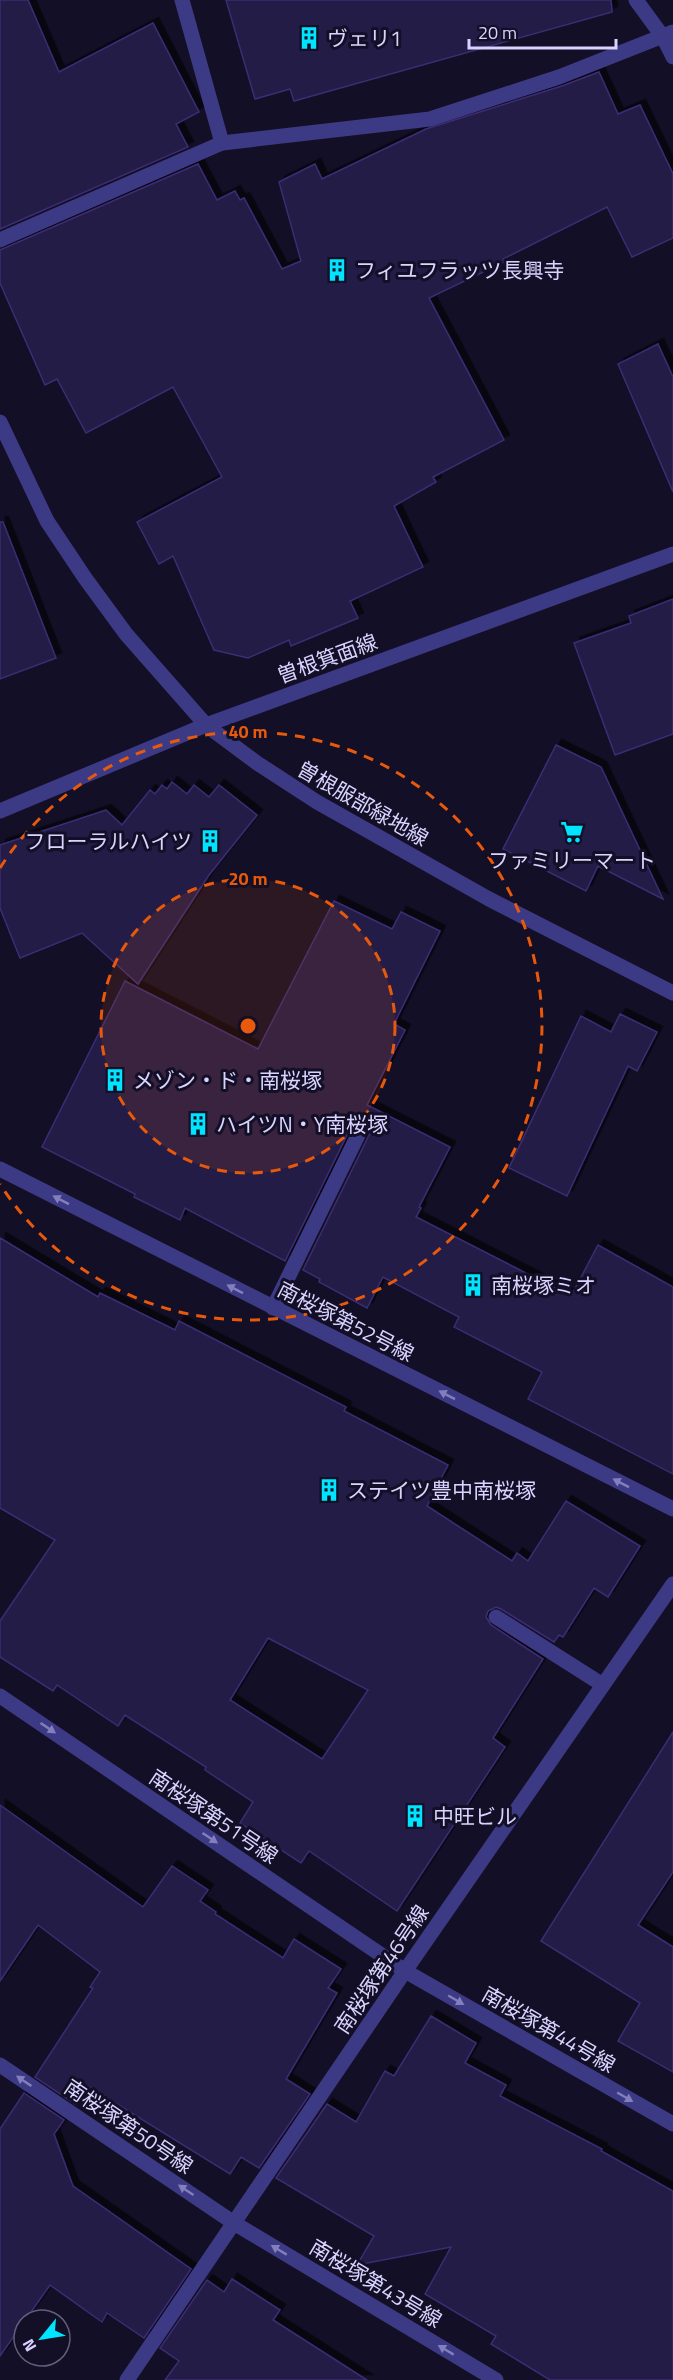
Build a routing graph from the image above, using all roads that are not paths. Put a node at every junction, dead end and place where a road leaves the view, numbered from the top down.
1 (182, 0) edge
2 (636, 0) edge
3 (668, 34) edge
4 (673, 57) edge
5 (222, 143) junction
6 (0, 240) edge
7 (0, 422) edge
8 (673, 554) edge
9 (206, 725) junction
10 (0, 811) edge
11 (673, 993) edge
12 (362, 1127) dead end
13 (0, 1170) edge
14 (273, 1308) junction
15 (673, 1509) edge
16 (673, 1584) edge
17 (496, 1617) dead end
18 (603, 1685) junction
19 (0, 1695) edge
20 (405, 1971) junction
21 (0, 2065) edge
22 (673, 2124) edge
23 (234, 2223) junction
24 (127, 2380) edge
25 (496, 2380) edge

1 - 5 street
2 - 3 street
3 - 4 street
3 - 5 street
5 - 6 street
7 - 9 street, 曽根服部緑地線
8 - 9 street, 曽根箕面線
9 - 10 street, 曽根箕面線
9 - 11 street, 曽根服部緑地線
12 - 14 street
14 -> 13 street, 南桜塚第52号線
15 -> 14 street, 南桜塚第52号線
16 - 18 street, 南桜塚第46号線
17 - 18 street
18 - 20 street, 南桜塚第46号線
19 -> 20 street, 南桜塚第51号線
20 -> 22 street, 南桜塚第44号線
20 - 23 street, 南桜塚第46号線
23 -> 21 street, 南桜塚第50号線
23 - 24 street, 南桜塚第46号線
25 -> 23 street, 南桜塚第43号線

